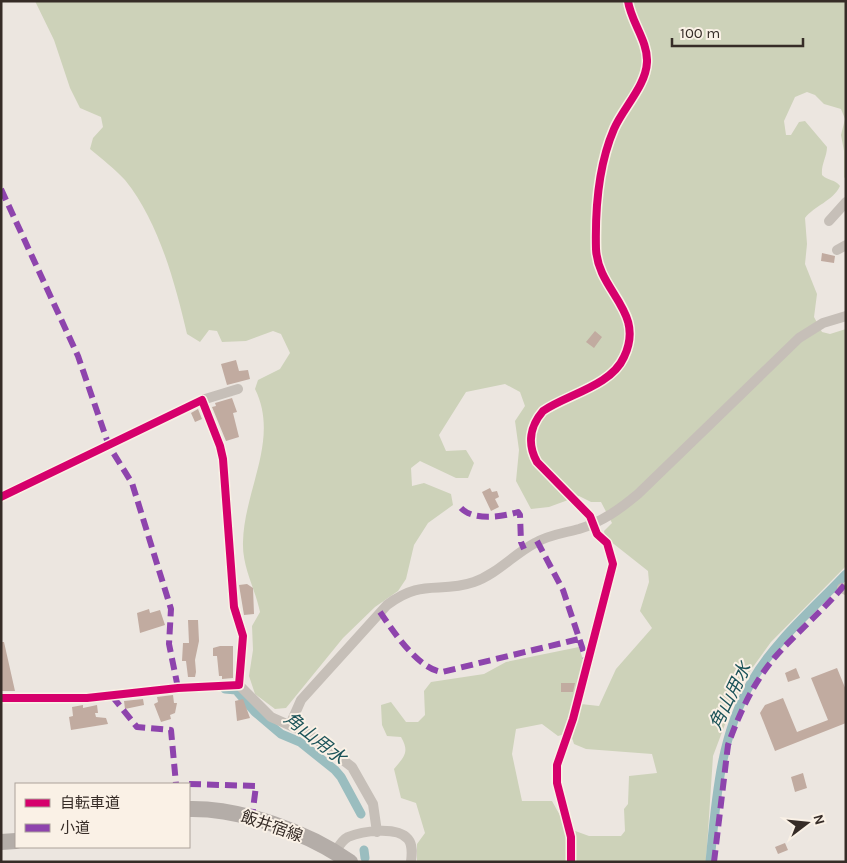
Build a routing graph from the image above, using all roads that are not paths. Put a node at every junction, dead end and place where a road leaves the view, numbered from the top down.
1 (628, 1) edge
2 (846, 202) edge
3 (829, 221) dead end
4 (846, 316) edge
5 (238, 389) dead end
6 (202, 400) junction
7 (1, 497) edge
8 (594, 523) junction
9 (239, 685) junction
10 (1, 698) edge
11 (290, 725) junction
12 (190, 809) edge
13 (377, 832) junction
14 (15, 841) edge
15 (1, 842) edge
16 (336, 852) junction
17 (350, 862) edge
18 (412, 862) edge
19 (571, 862) edge

1 - 8 street
2 - 3 street
4 - 8 street
5 - 6 street
6 - 7 street
6 - 9 street
8 - 11 street
8 - 19 street
9 - 10 street
9 - 11 street
11 - 13 street
12 - 16 main road, 飯井宿線
13 - 16 street
13 - 18 street
14 - 15 main road
16 - 17 main road, 飯井宿線

